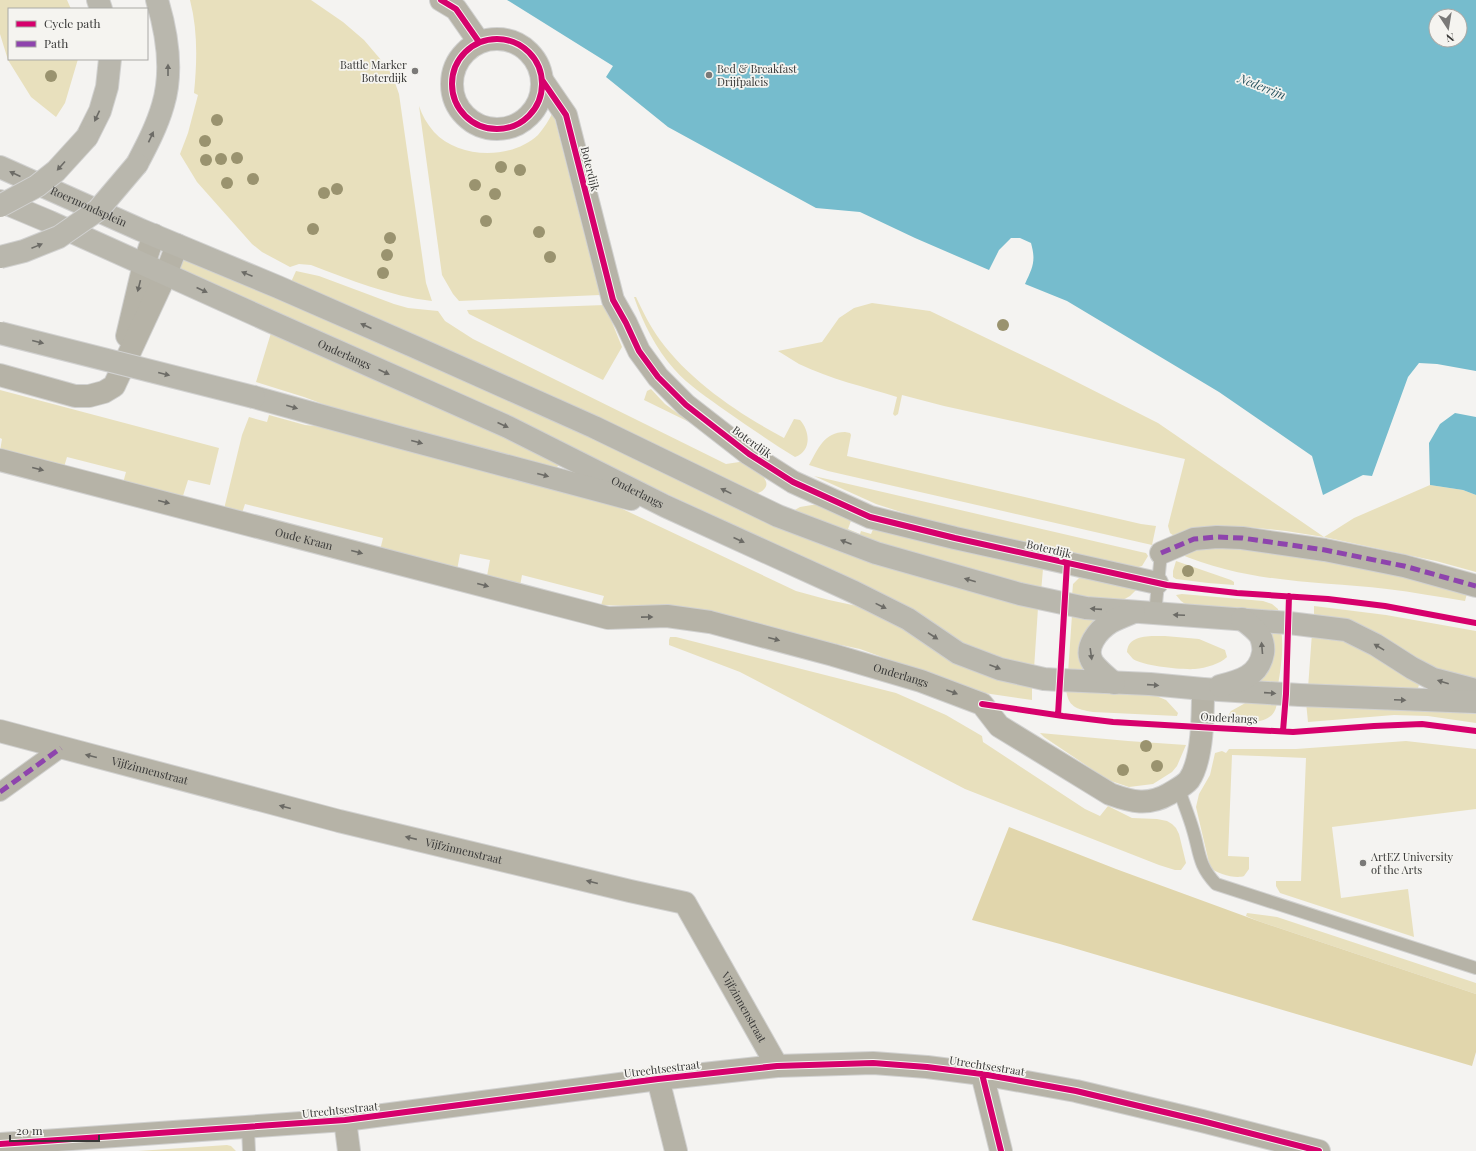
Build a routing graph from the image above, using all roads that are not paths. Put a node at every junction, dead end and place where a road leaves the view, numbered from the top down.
1 (156, 0) edge
2 (441, 0) edge
3 (479, 42) junction
4 (110, 60) edge
5 (542, 80) junction
6 (0, 167) edge
7 (0, 201) edge
8 (0, 206) edge
9 (154, 236) junction
10 (178, 245) junction
11 (0, 257) edge
12 (144, 264) junction
13 (166, 274) junction
14 (0, 332) edge
15 (0, 375) edge
16 (114, 386) junction
17 (0, 460) edge
18 (665, 506) junction
19 (1161, 553) joint
20 (1157, 584) junction
21 (1476, 586) edge
22 (1145, 613) junction
23 (608, 618) joint
24 (1242, 619) junction
25 (1114, 683) junction
26 (1203, 689) junction
27 (1476, 690) edge
28 (1476, 702) edge
29 (0, 731) edge
30 (61, 748) junction
31 (1179, 789) junction
32 (0, 792) edge
33 (1476, 968) edge
34 (777, 1066) junction
35 (982, 1074) junction
36 (658, 1079) junction
37 (345, 1120) junction
38 (248, 1128) junction
39 (0, 1144) edge
40 (50, 1146) edge
41 (249, 1151) edge
42 (349, 1151) edge
43 (676, 1151) edge
44 (1001, 1151) edge
45 (1319, 1151) edge

11 -> 1 main road, bridge
2 - 3 street
3 - 5 street
3 - 5 street
4 -> 8 main road, bridge
5 - 20 street, Boterdijk
9 -> 6 main road, Roermondsplein
7 - 12 main road
9 - 10 main road, Roermondsplein
9 - 12 street
10 - 13 street
22 -> 10 main road
12 - 13 main road
12 -> 16 street
13 - 16 street
13 -> 18 main road, Onderlangs
14 -> 18 main road, bridge
15 - 16 street
17 -> 23 street, Oude Kraan
18 -> 25 main road, Onderlangs
19 - 20 lane
19 - 21 street
20 - 22 lane
24 -> 22 main road
22 -> 25 main road
23 -> 31 street, Onderlangs
26 -> 24 main road, Onderlangs
27 -> 24 main road
25 -> 26 main road, Onderlangs
26 -> 28 main road, Onderlangs
26 - 31 street, Onderlangs
29 - 30 street, Vijfzinnenstraat
30 - 32 street
34 -> 30 street, Vijfzinnenstraat
31 - 33 lane
34 - 35 street, Utrechtsestraat
34 - 36 street, Utrechtsestraat
35 - 44 street
35 - 45 street, Utrechtsestraat
36 - 37 street, Utrechtsestraat
36 - 43 street
37 - 38 street, Utrechtsestraat
37 - 42 street
38 - 40 street, Utrechtsestraat
38 - 41 lane
39 - 40 street, Utrechtsestraat

